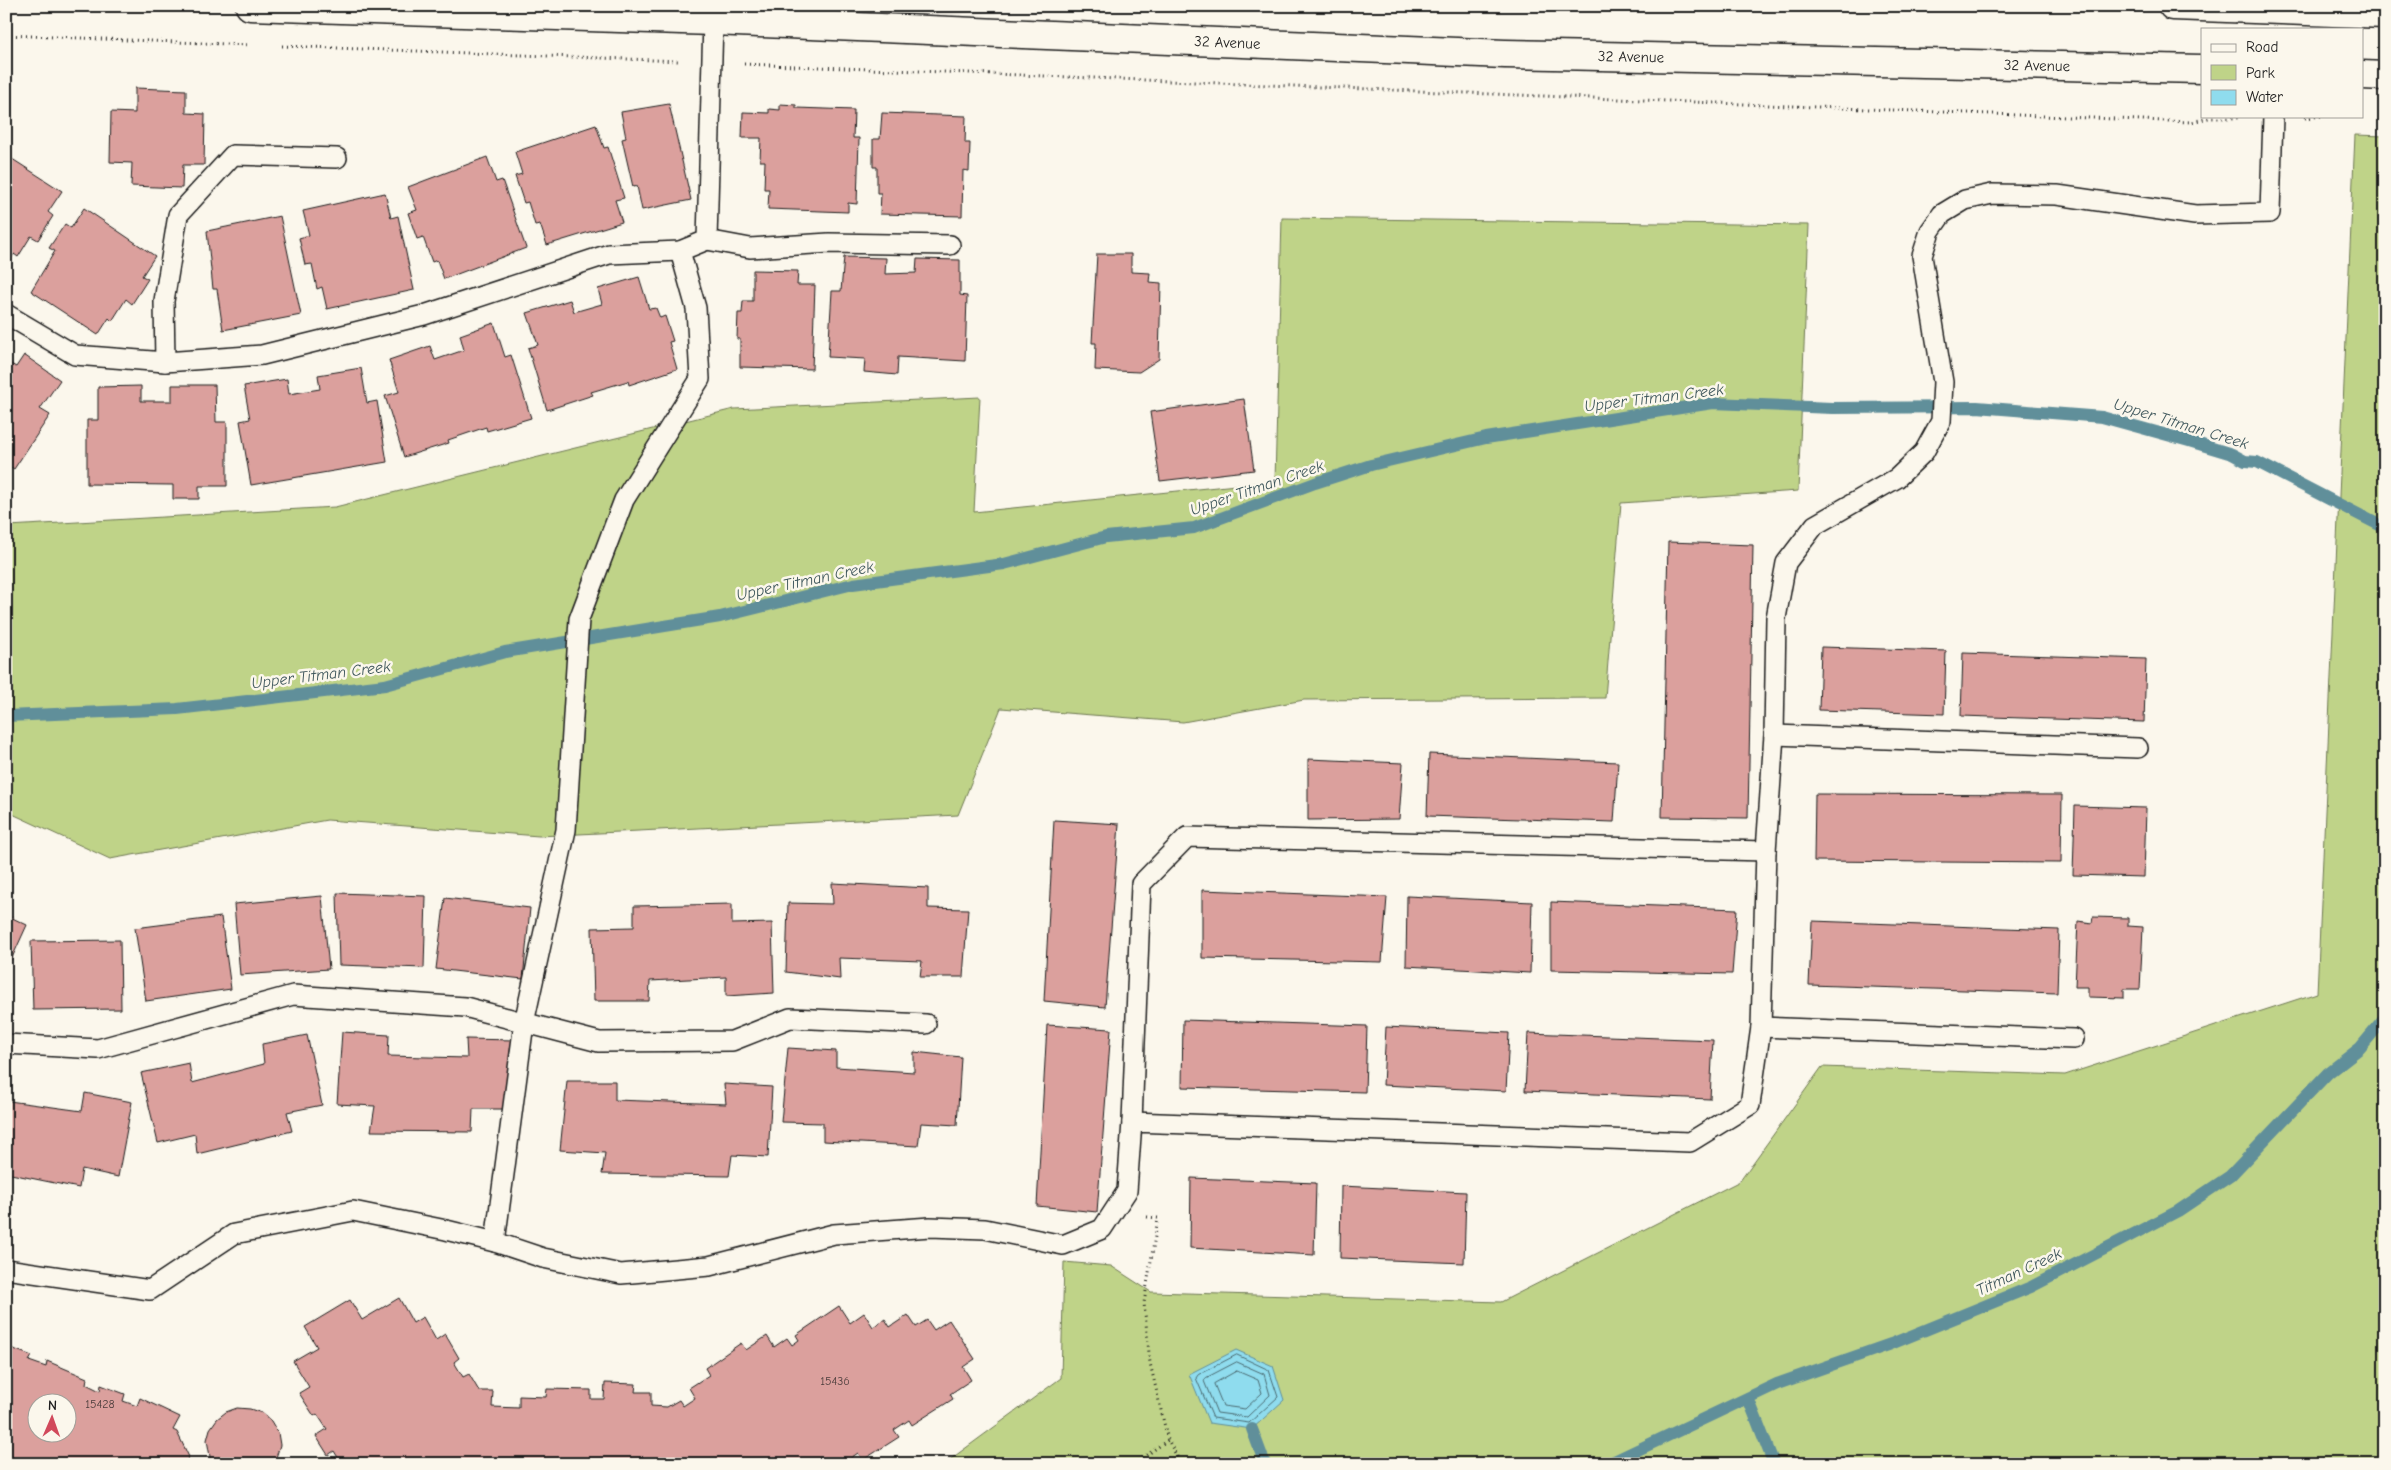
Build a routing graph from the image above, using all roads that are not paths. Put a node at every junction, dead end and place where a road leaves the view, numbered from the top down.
1 (250, 6) edge
2 (2173, 6) edge
3 (714, 14) edge
4 (2385, 14) edge
5 (2275, 15) edge
6 (2201, 69) edge
7 (2364, 75) edge
8 (2385, 76) edge
9 (2273, 118) edge
10 (337, 158) dead end
11 (707, 240) junction
12 (950, 245) dead end
13 (680, 251) junction
14 (6, 314) edge
15 (165, 362) junction
16 (1774, 735) junction
17 (2138, 748) dead end
18 (1766, 851) junction
19 (524, 1023) junction
20 (926, 1024) dead end
21 (1760, 1028) junction
22 (2074, 1039) dead end
23 (6, 1044) edge
24 (1132, 1122) junction
25 (495, 1242) junction
26 (6, 1269) edge

1 - 3 main road, 32 Avenue
2 - 5 main road
3 - 6 main road, 32 Avenue
3 - 11 lane
4 - 5 main road
7 - 8 main road
9 - 16 lane
10 - 15 lane
11 - 12 lane
11 - 13 lane
13 - 15 lane
13 - 19 lane
14 - 15 lane
16 - 17 lane
16 - 18 lane
18 - 21 lane
18 - 24 lane
19 - 20 lane
19 - 23 lane
19 - 25 lane
21 - 22 lane
21 - 24 lane
24 - 25 lane
25 - 26 lane

